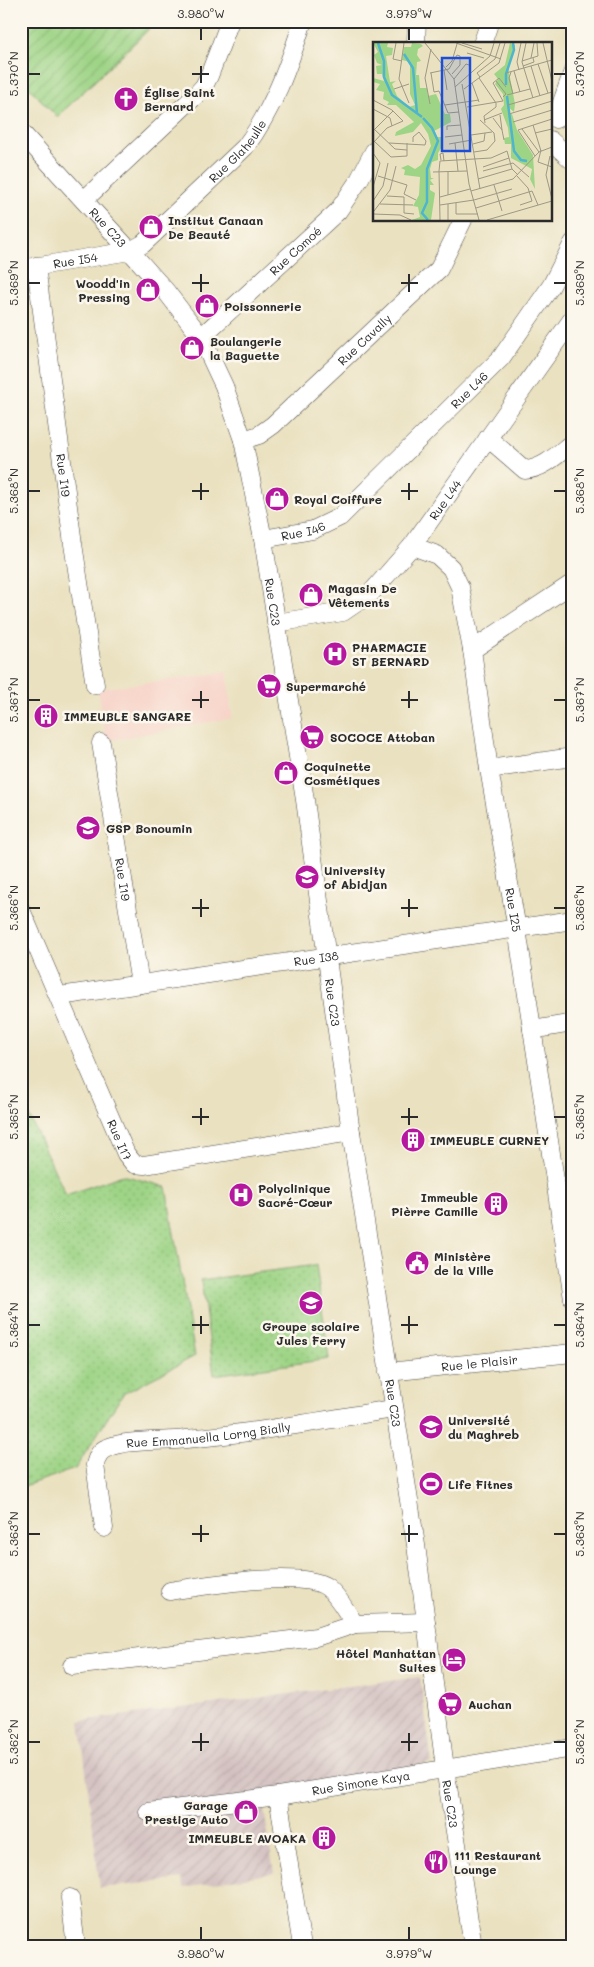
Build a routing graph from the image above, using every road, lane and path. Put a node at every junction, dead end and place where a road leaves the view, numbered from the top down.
1 (230, 21) edge
2 (303, 21) edge
3 (417, 21) edge
4 (490, 21) edge
5 (416, 42) edge
6 (483, 42) edge
7 (573, 71) edge
8 (556, 119) dead end
9 (21, 132) edge
10 (554, 143) edge
11 (373, 153) edge
12 (573, 161) edge
13 (84, 200) junction
14 (463, 221) edge
15 (573, 243) edge
16 (130, 251) junction
17 (29, 267) edge
18 (573, 318) edge
19 (201, 337) junction
20 (488, 438) junction
21 (243, 440) junction
22 (573, 442) edge
23 (340, 517) joint
24 (263, 539) junction
25 (412, 546) junction
26 (573, 583) edge
27 (276, 623) junction
28 (472, 650) junction
29 (95, 685) dead end
30 (101, 743) dead end
31 (573, 757) edge
32 (489, 769) junction
33 (21, 910) edge
34 (573, 920) edge
35 (517, 929) junction
36 (327, 957) junction
37 (140, 984) junction
38 (60, 996) junction
39 (573, 1023) edge
40 (532, 1030) junction
41 (351, 1132) junction
42 (573, 1299) edge
43 (573, 1354) edge
44 (388, 1372) junction
45 (393, 1409) junction
46 (104, 1528) dead end
47 (170, 1591) dead end
48 (426, 1622) junction
49 (355, 1624) junction
50 (72, 1666) dead end
51 (573, 1748) edge
52 (445, 1768) junction
53 (278, 1796) junction
54 (148, 1812) dead end
55 (70, 1898) dead end
56 (76, 1946) edge
57 (302, 1946) edge
58 (473, 1946) edge

1 - 13 street
2 - 16 street, Rue Glaheulle
3 - 5 street
4 - 6 street
7 - 8 street
9 - 13 street, Rue C23
10 - 12 street
11 - 19 street, Rue Comoé
13 - 16 street, Rue C23
14 - 21 street, Rue Cavally
15 - 23 street, Rue L46
16 - 17 street, Rue I54
16 - 19 street, Rue C23
17 - 29 street, Rue I19
18 - 20 street, Rue L44
19 - 21 street, Rue C23
20 - 22 street
20 - 25 street, Rue L44
21 - 24 street, Rue C23
23 - 24 street, Rue I46
24 - 27 street, Rue C23
25 - 27 street, Rue L44
25 - 28 street, Rue I25
26 - 28 street
27 - 36 street, Rue C23
28 - 32 street, Rue I25
30 - 37 street, Rue I19
31 - 32 street
32 - 35 street, Rue I25
33 - 38 street, Rue I17
34 - 35 street, Rue I38
35 - 36 street, Rue I38
35 - 40 street, Rue I25
36 - 37 street, Rue I38
36 - 41 street, Rue C23
37 - 38 street, Rue I38
38 - 41 street, Rue I17
39 - 40 street
40 - 42 street, Rue I25
41 - 44 street, Rue C23
43 - 44 street, Rue le Plaisir
44 - 45 street, Rue C23
45 - 46 street, Rue Emmanuella Lorng Bially
45 - 48 street, Rue C23
47 - 49 street
48 - 49 street
48 - 52 street, Rue C23
49 - 50 street
51 - 52 street, Rue Simone Kaya
52 - 53 street, Rue Simone Kaya
52 - 58 street, Rue C23
53 - 54 street, Rue Simone Kaya
53 - 57 street
55 - 56 street

